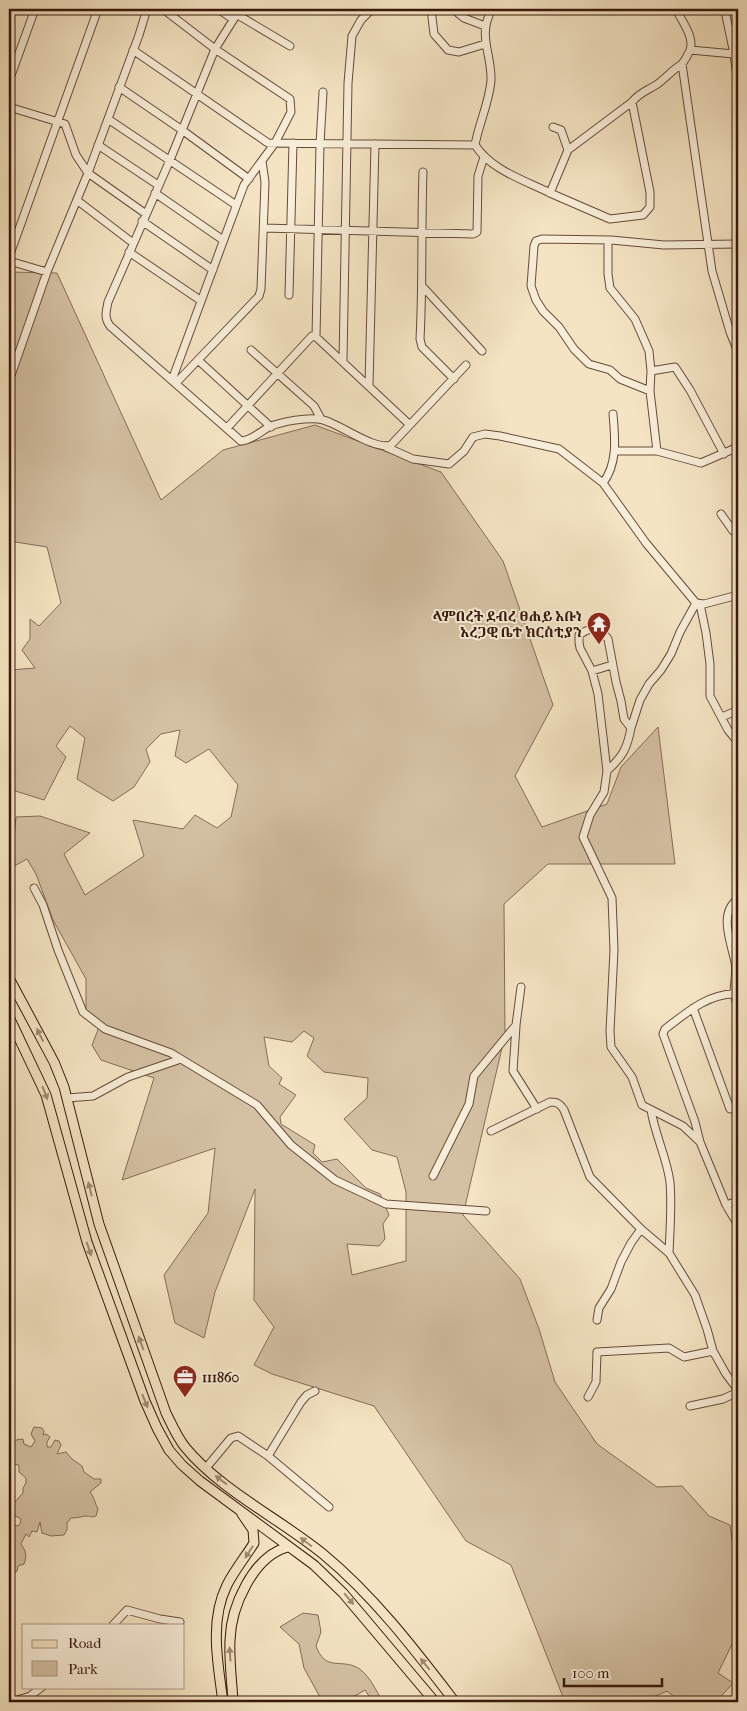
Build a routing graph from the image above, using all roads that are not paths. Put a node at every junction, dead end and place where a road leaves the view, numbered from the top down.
1 (35, 9) edge
2 (98, 9) edge
3 (147, 9) edge
4 (163, 9) edge
5 (218, 9) edge
6 (372, 9) edge
7 (430, 9) edge
8 (453, 9) edge
9 (492, 9) edge
10 (676, 9) edge
11 (726, 11) dead end
12 (236, 14) edge
13 (485, 26) junction
14 (485, 44) junction
15 (290, 46) dead end
16 (216, 48) junction
17 (133, 50) junction
18 (690, 50) junction
19 (734, 54) junction
20 (682, 64) junction
21 (9, 81) edge
22 (738, 84) edge
23 (119, 87) junction
24 (323, 92) dead end
25 (197, 94) junction
26 (632, 102) junction
27 (9, 107) edge
28 (108, 119) junction
29 (57, 122) junction
30 (553, 127) dead end
31 (182, 130) junction
32 (275, 143) junction
33 (293, 143) junction
34 (320, 144) junction
35 (348, 144) junction
36 (376, 144) junction
37 (98, 145) junction
38 (475, 145) junction
39 (568, 150) junction
40 (484, 157) junction
41 (170, 160) junction
42 (262, 161) junction
43 (423, 172) dead end
44 (88, 173) junction
45 (249, 179) junction
46 (158, 185) junction
47 (155, 193) junction
48 (550, 193) junction
49 (78, 201) junction
50 (236, 206) junction
51 (146, 214) junction
52 (142, 221) junction
53 (264, 228) junction
54 (291, 229) junction
55 (318, 229) junction
56 (346, 230) junction
57 (374, 231) junction
58 (421, 232) junction
59 (223, 240) junction
60 (608, 240) junction
61 (133, 242) junction
62 (708, 244) junction
63 (738, 244) edge
64 (129, 252) junction
65 (9, 259) edge
66 (213, 270) junction
67 (47, 272) junction
68 (423, 287) junction
69 (290, 295) dead end
70 (200, 300) junction
71 (316, 337) junction
72 (251, 350) dead end
73 (482, 351) dead end
74 (738, 352) edge
75 (198, 360) junction
76 (343, 361) junction
77 (466, 366) dead end
78 (651, 371) junction
79 (277, 374) junction
80 (454, 378) junction
81 (9, 381) edge
82 (174, 382) junction
83 (369, 385) junction
84 (650, 391) junction
85 (248, 406) junction
86 (614, 414) dead end
87 (321, 419) junction
88 (410, 425) junction
89 (271, 426) junction
90 (227, 428) junction
91 (386, 447) junction
92 (738, 447) edge
93 (615, 451) junction
94 (657, 451) junction
95 (724, 454) junction
96 (603, 483) junction
97 (720, 514) dead end
98 (738, 532) edge
99 (738, 595) edge
100 (698, 603) junction
101 (612, 665) junction
102 (592, 671) junction
103 (738, 710) edge
104 (722, 718) junction
105 (631, 728) junction
106 (738, 742) edge
107 (607, 771) junction
108 (34, 888) dead end
109 (738, 899) edge
110 (9, 978) edge
111 (521, 987) dead end
112 (734, 994) junction
113 (693, 1008) junction
114 (738, 1008) edge
115 (9, 1017) edge
116 (516, 1025) junction
117 (181, 1059) junction
118 (67, 1098) junction
119 (537, 1109) junction
120 (730, 1109) dead end
121 (651, 1110) junction
122 (491, 1131) dead end
123 (700, 1142) junction
124 (433, 1176) dead end
125 (738, 1201) edge
126 (726, 1205) junction
127 (486, 1211) dead end
128 (738, 1225) edge
129 (641, 1230) junction
130 (669, 1253) junction
131 (598, 1320) dead end
132 (713, 1352) junction
133 (314, 1391) dead end
134 (738, 1391) edge
135 (588, 1398) dead end
136 (690, 1406) dead end
137 (268, 1456) junction
138 (206, 1468) junction
139 (240, 1494) junction
140 (329, 1506) dead end
141 (236, 1507) junction
142 (288, 1547) junction
143 (323, 1554) junction
144 (314, 1565) junction
145 (180, 1622) dead end
146 (114, 1624) edge
147 (41, 1688) edge
148 (11, 1702) edge
149 (223, 1702) edge
150 (233, 1702) edge
151 (434, 1702) edge
152 (455, 1702) edge

1 - 21 street
2 - 29 street
3 - 17 street
4 - 16 street
5 - 12 street
6 - 35 street
7 - 14 street
8 - 13 street
9 - 13 street
10 - 18 street
11 - 19 street
12 - 15 street
12 - 16 street
13 - 14 street
14 - 38 street
16 - 25 street
16 - 32 street
17 - 23 street
17 - 25 street
18 - 19 street
18 - 20 street
19 - 22 street
20 - 26 street
20 - 62 street
23 - 28 street
23 - 31 street
24 - 34 street
25 - 31 street
25 - 32 street
26 - 39 street
26 - 48 street
27 - 29 street
28 - 37 street
28 - 41 street
29 - 44 street
29 - 65 street
30 - 39 street
31 - 41 street
31 - 45 street
32 - 33 street
32 - 42 street
33 - 34 street
33 - 54 street
34 - 35 street
34 - 55 street
35 - 36 street
35 - 56 street
36 - 38 street
36 - 57 street
37 - 44 street
37 - 46 street
38 - 40 street
39 - 48 street
40 - 48 street
40 - 58 street
41 - 46 street
41 - 50 street
42 - 45 street
42 - 53 street
43 - 58 street
44 - 49 street
44 - 51 street
45 - 50 street
46 - 47 street
47 - 51 street
47 - 59 street
49 - 61 street
49 - 67 street
50 - 59 street
51 - 52 street
52 - 61 street
52 - 66 street
53 - 54 street
53 - 75 street
54 - 55 street
54 - 69 street
55 - 56 street
55 - 71 street
56 - 57 street
56 - 76 street
57 - 58 street
57 - 83 street
58 - 68 street
59 - 66 street
60 - 62 street
60 - 78 street
60 - 84 street
61 - 64 street
62 - 63 street
62 - 74 street
64 - 70 street
64 - 82 street
65 - 67 street
66 - 70 street
67 - 81 street
68 - 73 street
68 - 80 street
70 - 82 street
71 - 76 street
71 - 79 street
72 - 79 street
75 - 82 street
75 - 85 street
76 - 83 street
77 - 80 street
78 - 84 street
78 - 95 street
79 - 85 street
79 - 87 street
80 - 88 street
82 - 90 street
83 - 88 street
84 - 94 street
85 - 89 street
85 - 90 street
86 - 93 street
87 - 89 street
87 - 91 street
88 - 91 street
89 - 90 street
91 - 96 street
92 - 95 street
93 - 94 street
93 - 96 street
94 - 95 street
96 - 100 street
97 - 98 street
99 - 100 street
100 - 104 street
100 - 105 street
101 - 102 street
101 - 102 street
101 - 105 street
102 - 107 street
103 - 104 street
104 - 106 street
105 - 107 street
107 - 121 street
108 - 117 street
109 - 112 street
118 -> 110 main road
111 - 116 street
112 - 113 street
112 - 114 street
113 - 120 street
113 - 123 street
115 -> 141 main road
116 - 119 street
116 - 124 street
117 - 118 street
117 - 127 street
138 -> 118 main road
119 - 122 street
119 - 129 street
121 - 123 street
121 - 130 street
123 - 126 street
125 - 126 street
126 - 128 street
129 - 130 street
129 - 131 street
130 - 132 street
132 - 134 street
132 - 135 street
133 - 137 street
134 - 136 street
137 - 138 street
137 - 140 street
139 -> 138 main road
139 - 141 main road
143 -> 139 main road
141 - 142 main road
141 -> 149 main road
142 - 144 main road
150 -> 142 main road
143 - 144 main road
152 -> 143 main road
144 -> 151 main road
145 - 146 street
147 - 148 street

